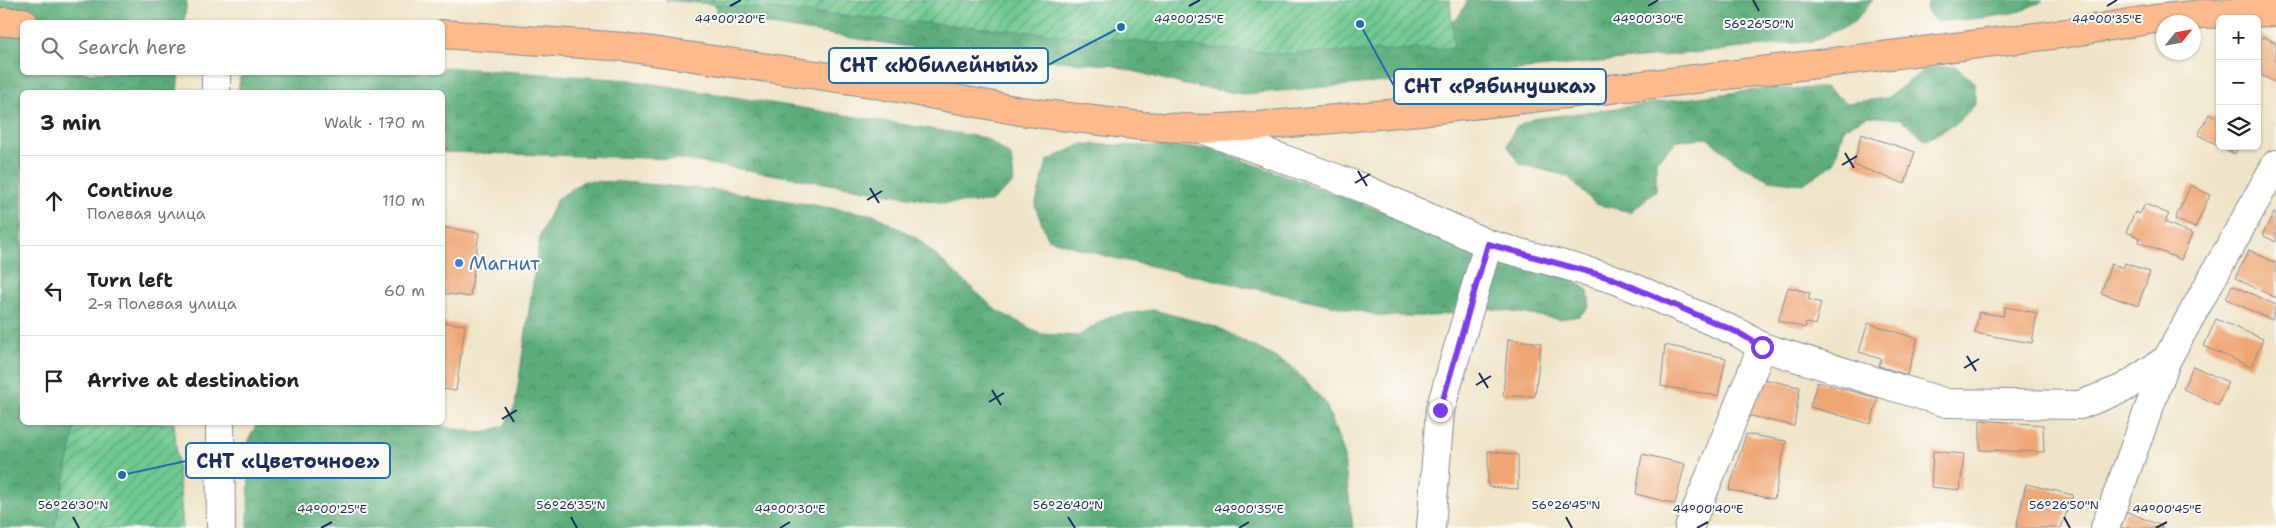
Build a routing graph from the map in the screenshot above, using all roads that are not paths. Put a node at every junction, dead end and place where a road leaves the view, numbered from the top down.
1 (2276, 12) edge
2 (0, 22) edge
3 (20, 22) edge
4 (445, 34) edge
5 (216, 75) edge
6 (216, 90) edge
7 (1202, 130) junction
8 (2276, 164) edge
9 (1488, 244) junction
10 (1762, 347) junction
11 (2166, 359) junction
12 (220, 425) edge
13 (221, 528) edge
14 (1431, 528) edge
15 (1689, 528) edge
16 (2105, 528) edge

1 - 7 main road
2 - 3 main road
4 - 7 main road
5 - 6 street
7 - 9 street
8 - 11 street
9 - 10 street
9 - 14 street
10 - 11 street
10 - 15 street
11 - 16 street
12 - 13 street

